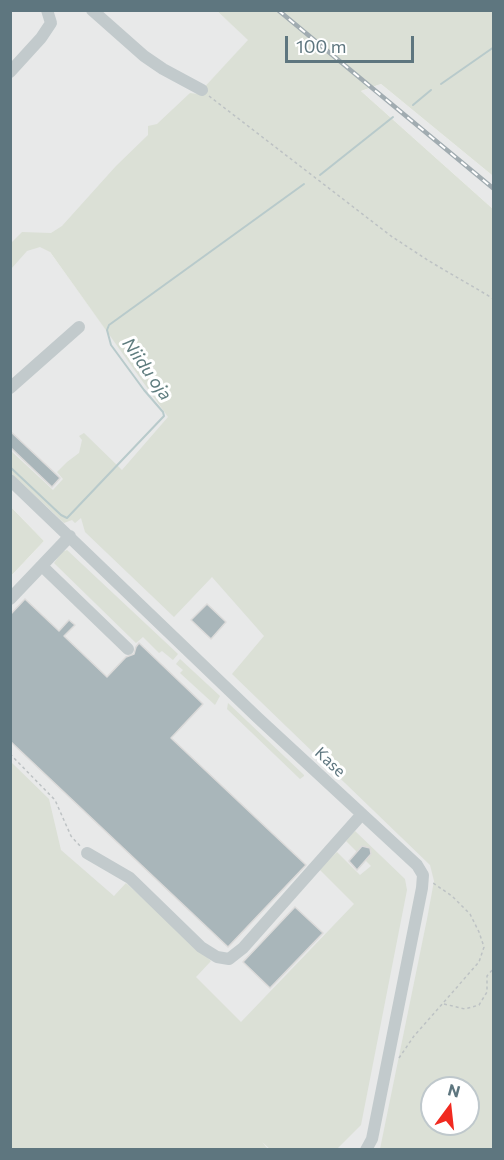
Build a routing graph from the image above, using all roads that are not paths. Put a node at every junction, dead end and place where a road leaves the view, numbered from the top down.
1 (47, 10) edge
2 (92, 10) edge
3 (10, 72) edge
4 (201, 90) road end
5 (79, 327) dead end
6 (10, 388) edge
7 (10, 480) edge
8 (70, 536) junction
9 (42, 566) junction
10 (10, 599) edge
11 (128, 649) dead end
12 (362, 814) junction
13 (87, 853) road end
14 (366, 1149) edge

1 - 3 street
2 - 4 street
5 - 6 street
7 - 8 street, Kase
8 - 9 street
8 - 12 street, Kase
9 - 10 street
9 - 11 street
12 - 13 street
12 - 14 street, Kase

